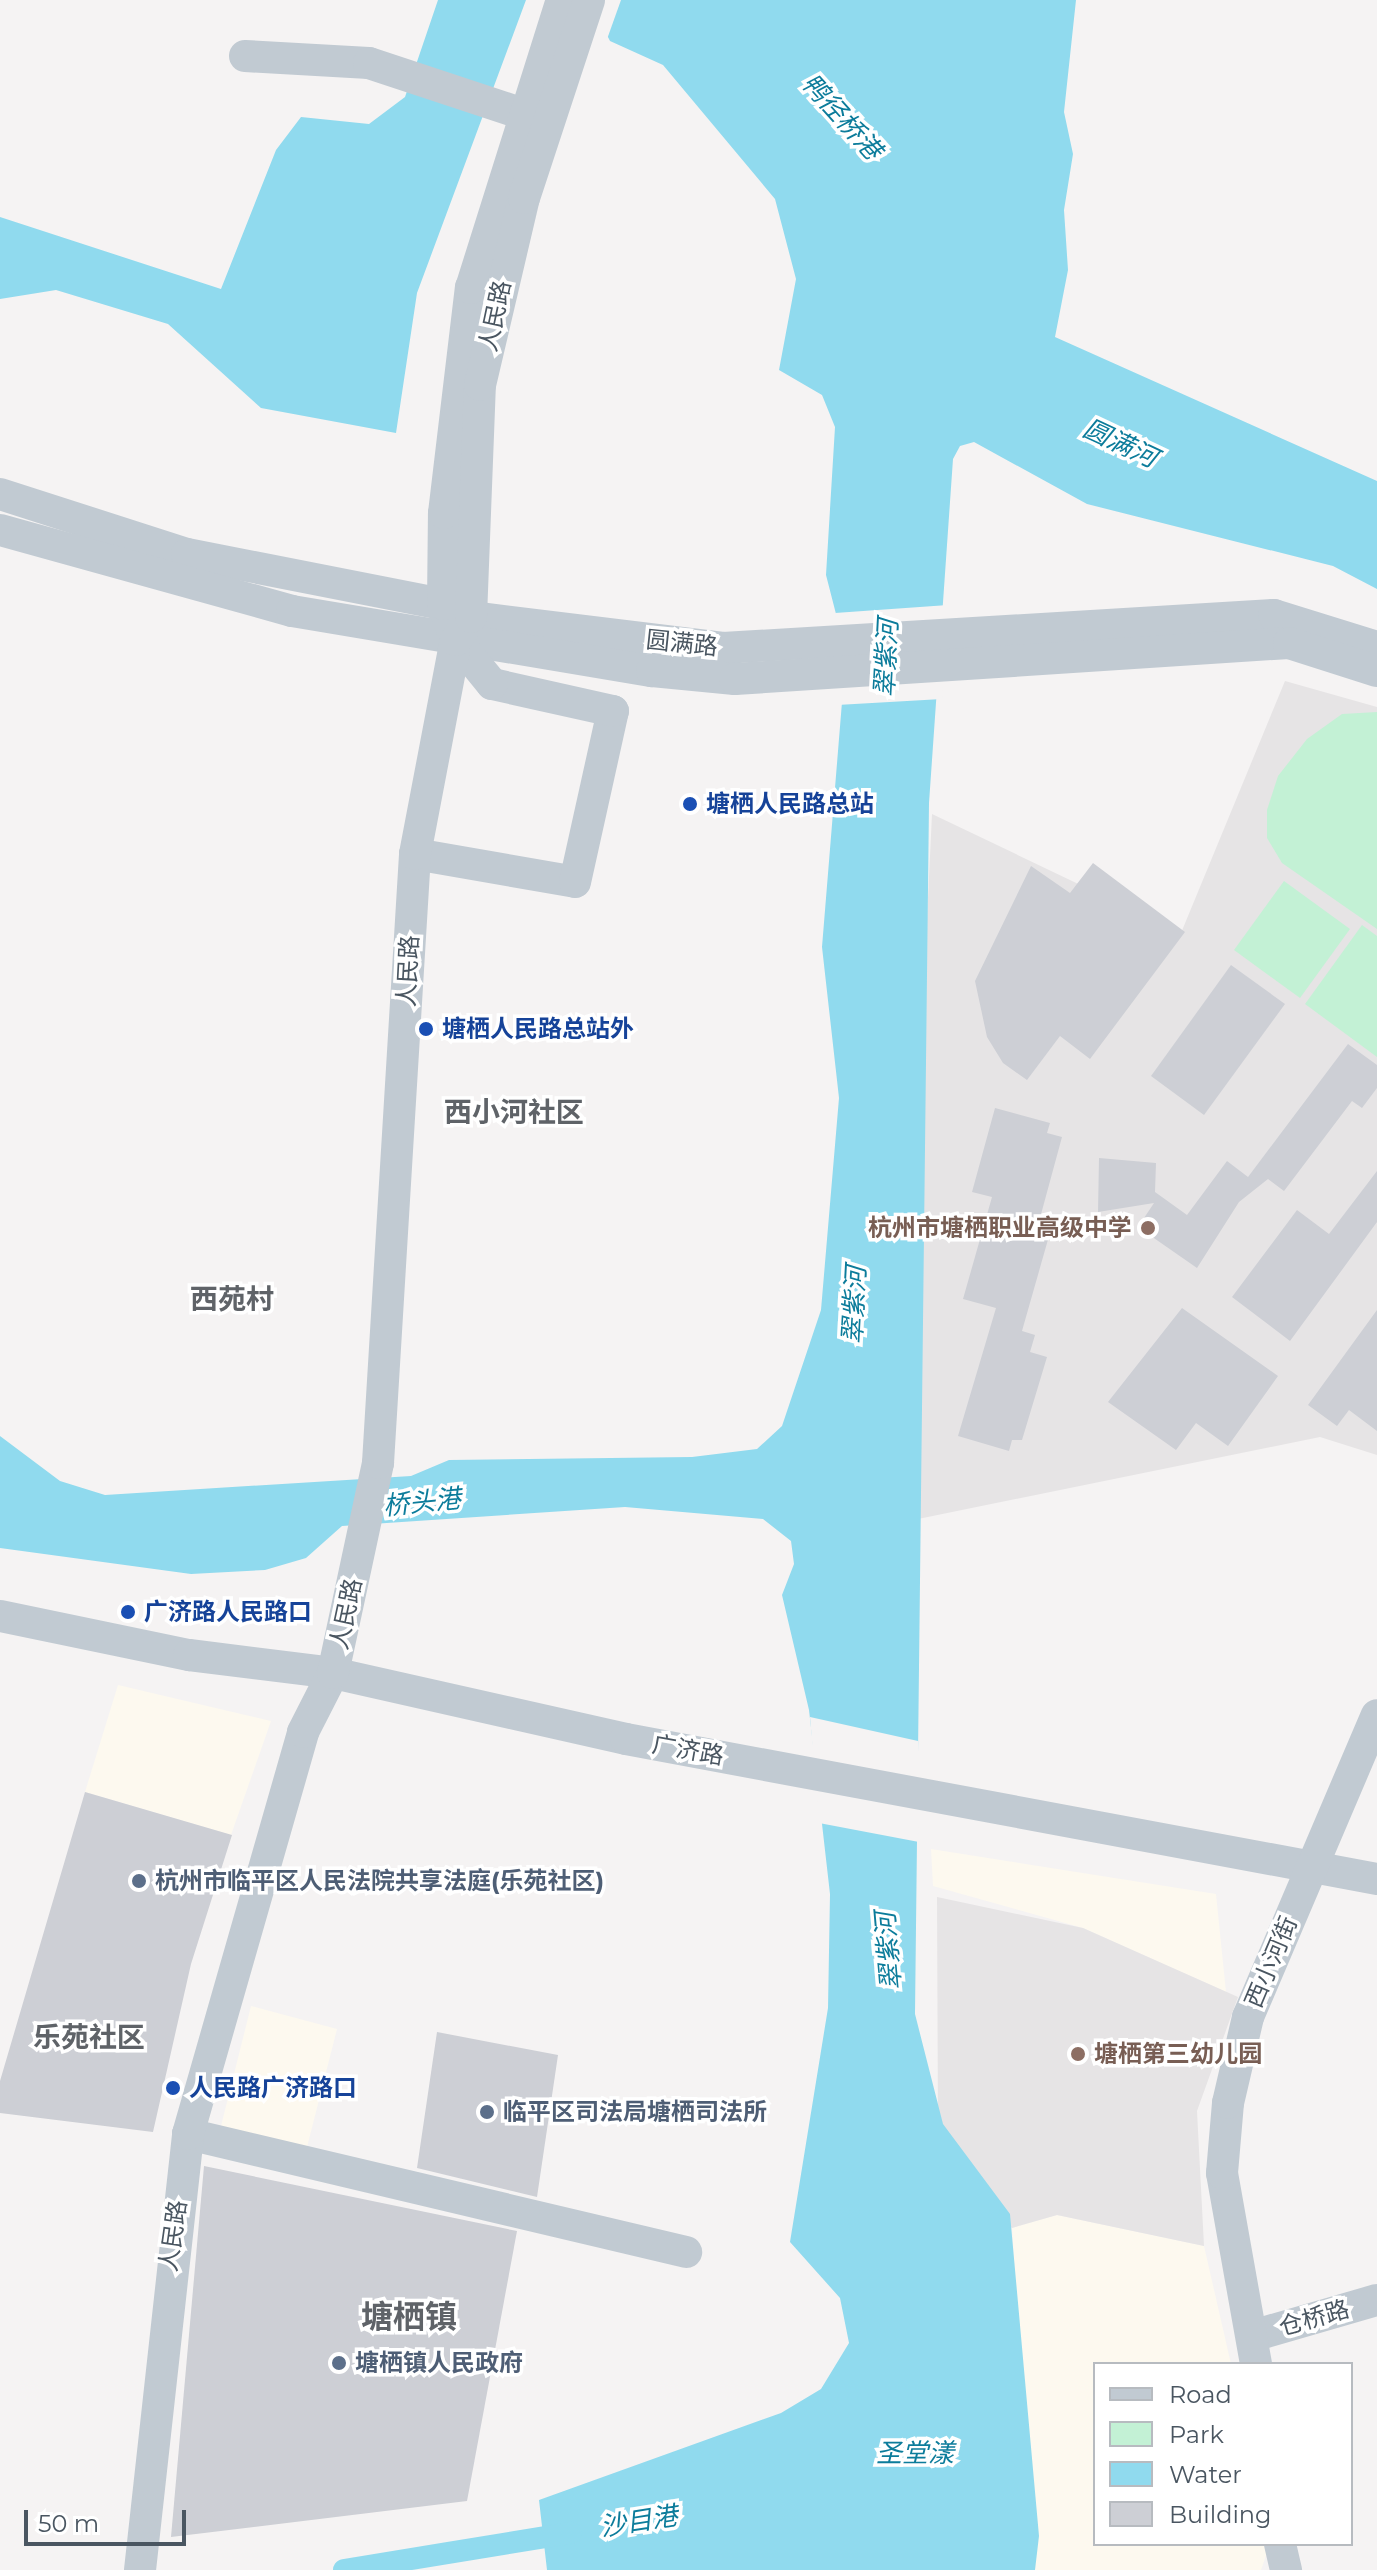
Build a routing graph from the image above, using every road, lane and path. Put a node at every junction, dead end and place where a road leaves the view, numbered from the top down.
1 (577, 6) edge
2 (245, 56) dead end
3 (536, 118) junction
4 (0, 494) edge
5 (0, 530) edge
6 (457, 620) junction
7 (1136, 636) junction
8 (1377, 647) edge
9 (1377, 671) edge
10 (415, 854) junction
11 (0, 1616) edge
12 (333, 1673) junction
13 (1377, 1715) edge
14 (1313, 1864) junction
15 (1377, 1879) edge
16 (188, 2134) junction
17 (686, 2252) dead end
18 (1377, 2300) edge
19 (1254, 2350) edge
20 (1280, 2546) edge
21 (141, 2564) edge
22 (1286, 2570) edge

1 - 3 street, 人民路
2 - 3 street
3 - 6 street, 人民路
4 - 6 street, 圆满路
5 - 6 street, 圆满路
6 - 7 street, 圆满路
6 - 10 street, 人民路
6 - 10 street
7 - 8 street, 圆满路
7 - 9 street, 圆满路
10 - 12 street, 人民路
11 - 12 street, 广济路
12 - 14 street, 广济路
12 - 16 street, 人民路
13 - 14 street, 西小河街
14 - 15 street, 广济路
14 - 19 street, 西小河街
16 - 17 street
16 - 21 street, 人民路
18 - 19 street, 仓桥路
20 - 22 street

